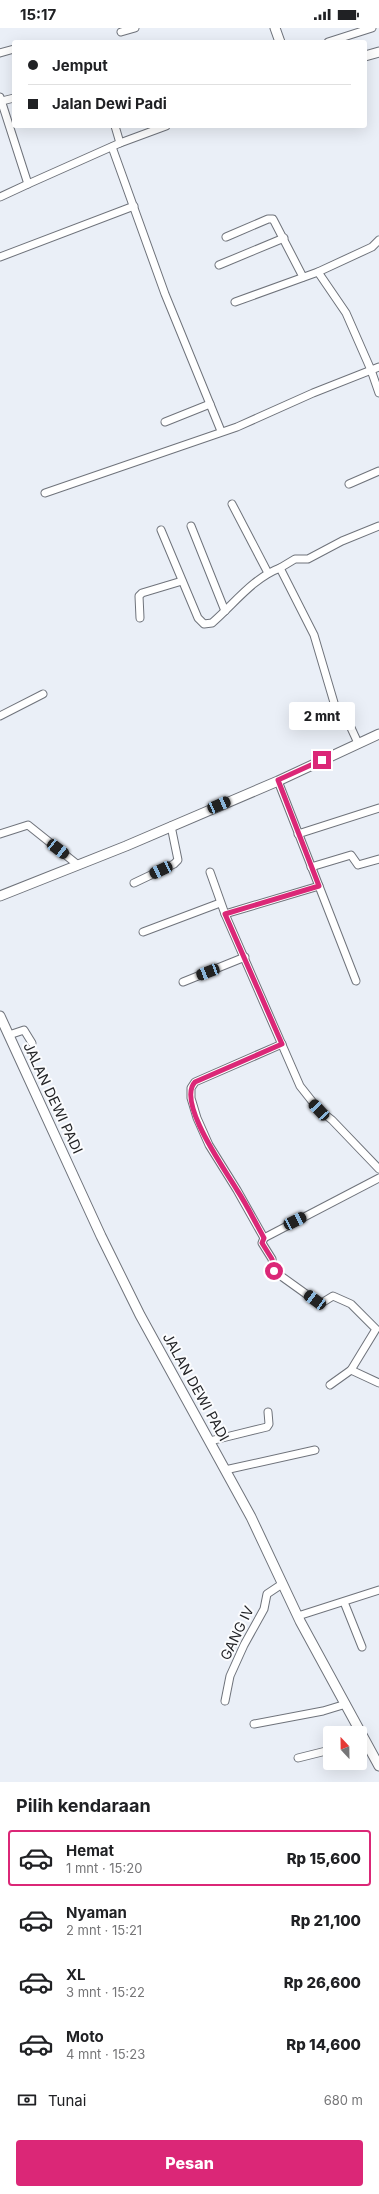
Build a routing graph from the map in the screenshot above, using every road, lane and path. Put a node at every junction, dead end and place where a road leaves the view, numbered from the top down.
1 (135, 28) edge
2 (275, 28) edge
3 (372, 28) edge
4 (121, 32) dead end
5 (279, 40) edge
6 (334, 40) edge
7 (12, 50) edge
8 (379, 52) edge
9 (0, 53) edge
10 (367, 55) edge
11 (12, 98) edge
12 (1, 99) edge
13 (116, 128) edge
14 (161, 128) edge
15 (120, 143) junction
16 (112, 147) junction
17 (28, 184) junction
18 (0, 197) edge
19 (134, 206) junction
20 (226, 237) dead end
21 (284, 238) junction
22 (379, 240) edge
23 (0, 257) edge
24 (219, 265) dead end
25 (318, 272) junction
26 (303, 277) junction
27 (236, 302) dead end
28 (379, 367) edge
29 (371, 370) junction
30 (379, 394) edge
31 (210, 404) junction
32 (165, 422) dead end
33 (221, 431) junction
34 (379, 471) edge
35 (349, 484) dead end
36 (45, 493) dead end
37 (232, 504) dead end
38 (191, 526) dead end
39 (379, 526) edge
40 (161, 530) dead end
41 (280, 568) junction
42 (268, 573) junction
43 (182, 581) junction
44 (225, 611) junction
45 (140, 618) dead end
46 (43, 694) dead end
47 (0, 716) edge
48 (379, 734) edge
49 (362, 741) junction
50 (278, 780) junction
51 (379, 808) edge
52 (171, 826) junction
53 (0, 834) edge
54 (298, 834) junction
55 (379, 858) edge
56 (77, 866) junction
57 (311, 867) junction
58 (210, 872) dead end
59 (134, 883) dead end
60 (319, 886) junction
61 (0, 896) edge
62 (220, 903) junction
63 (225, 914) junction
64 (143, 932) dead end
65 (246, 957) junction
66 (356, 981) dead end
67 (183, 982) dead end
68 (0, 1016) edge
69 (9, 1036) junction
70 (32, 1043) dead end
71 (282, 1044) junction
72 (379, 1169) edge
73 (379, 1178) edge
74 (264, 1238) junction
75 (378, 1330) edge
76 (353, 1367) junction
77 (379, 1382) edge
78 (330, 1385) dead end
79 (268, 1412) dead end
80 (210, 1441) junction
81 (315, 1450) dead end
82 (225, 1470) junction
83 (282, 1583) junction
84 (378, 1593) edge
85 (344, 1602) junction
86 (298, 1616) junction
87 (362, 1646) dead end
88 (225, 1701) dead end
89 (346, 1704) junction
90 (254, 1724) dead end
91 (356, 1726) edge
92 (367, 1746) edge
93 (323, 1752) edge
94 (298, 1758) dead end
95 (379, 1766) edge

1 - 4 street
2 - 5 street
3 - 6 street
7 - 9 street
8 - 10 street
11 - 12 street
12 - 17 street
13 - 15 street
14 - 15 street
15 - 16 street
16 - 17 street
16 - 19 street
17 - 18 street
19 - 23 street
19 - 31 street
20 - 21 street
21 - 24 street
21 - 26 street
22 - 25 street
25 - 26 street
25 - 29 street
26 - 27 street
28 - 29 street
29 - 30 street
29 - 33 street
31 - 32 street
31 - 33 street
33 - 36 street
34 - 35 street
37 - 42 street
38 - 44 street
39 - 41 street
40 - 43 street
41 - 42 street
41 - 49 street
42 - 44 street
43 - 44 street
43 - 45 street
46 - 47 street
48 - 49 street
49 - 50 street
50 - 52 street
50 - 54 street
51 - 54 street
52 - 56 street
52 - 59 street
53 - 56 street
54 - 57 street
55 - 57 street
56 - 61 street
57 - 60 street
58 - 62 street
60 - 63 street
60 - 66 street
62 - 63 street
62 - 64 street
63 - 65 street
65 - 67 street
65 - 71 street
68 - 69 street, JALAN DEWI PADI
69 - 70 street
69 - 80 street, JALAN DEWI PADI
71 - 72 street
71 - 74 street
73 - 74 street
74 - 75 street
75 - 76 street
76 - 77 street
76 - 78 street
79 - 80 street
80 - 82 street, JALAN DEWI PADI
81 - 82 street
82 - 83 street, JALAN DEWI PADI
83 - 86 street, JALAN DEWI PADI
83 - 88 street, GANG IV
84 - 85 street
85 - 86 street
85 - 87 street
86 - 89 street, JALAN DEWI PADI
89 - 90 street
89 - 91 street, JALAN DEWI PADI
92 - 95 street, JALAN DEWI PADI
93 - 94 street

